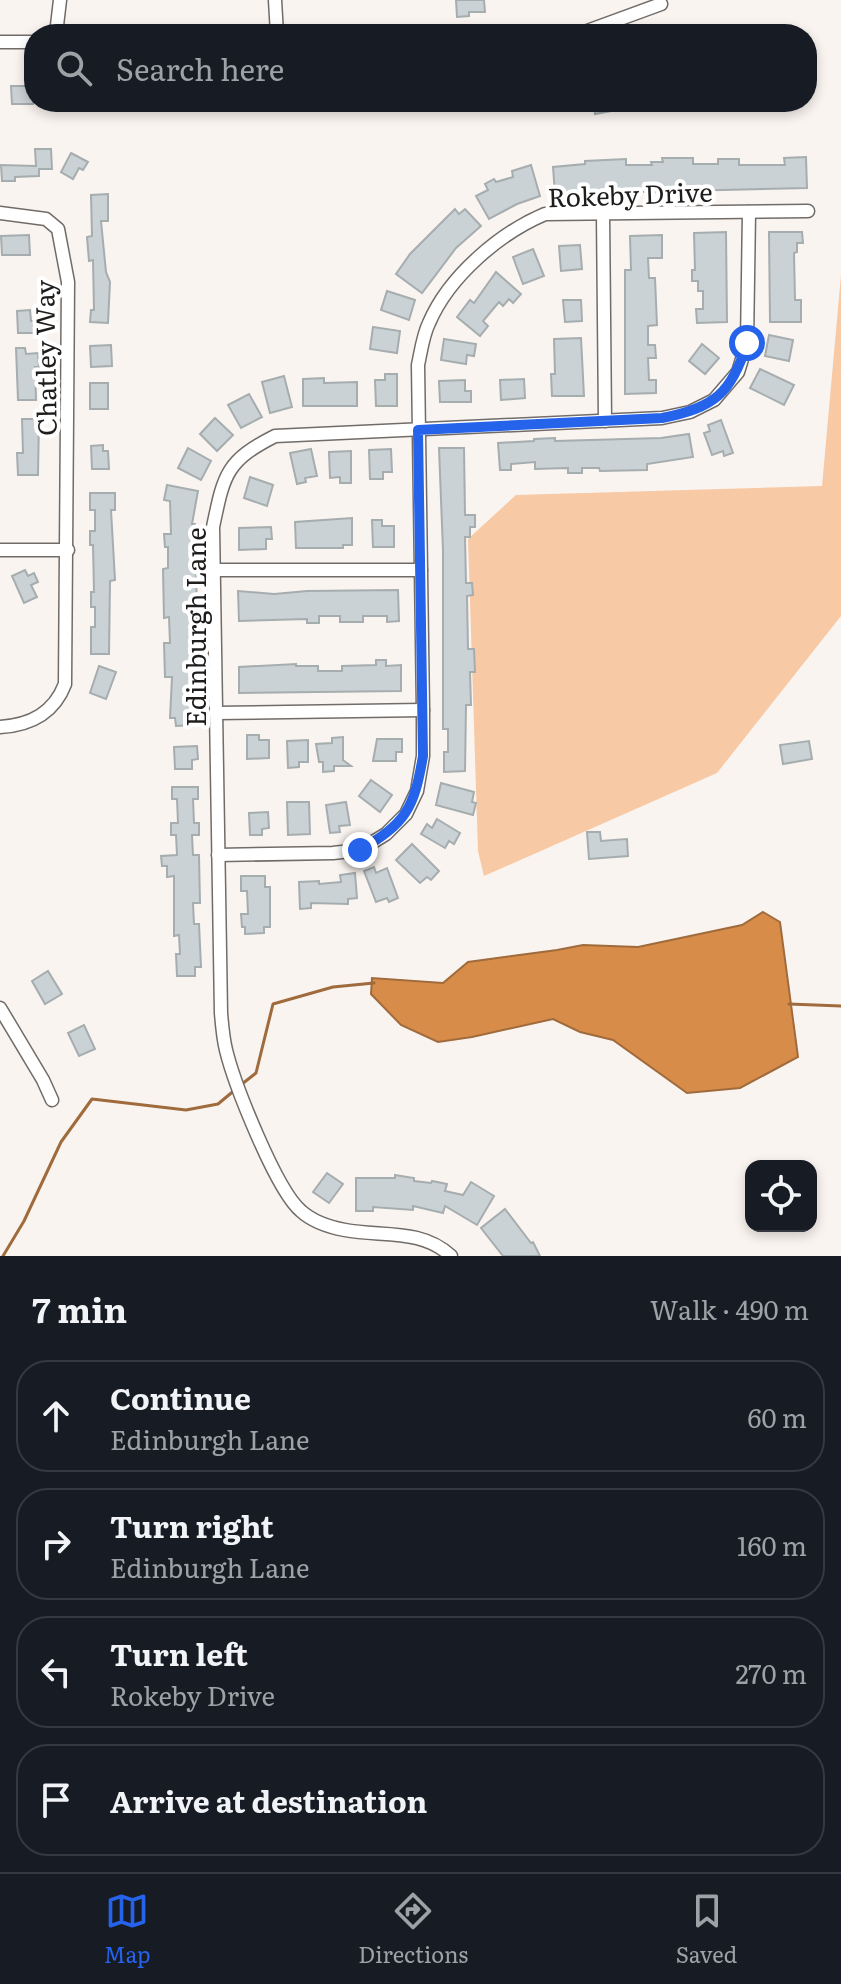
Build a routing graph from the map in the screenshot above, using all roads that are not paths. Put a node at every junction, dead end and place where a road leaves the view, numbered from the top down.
1 (60, 0) edge
2 (275, 0) edge
3 (626, 0) edge
4 (661, 4) dead end
5 (633, 14) junction
6 (57, 24) edge
7 (276, 24) edge
8 (606, 24) edge
9 (0, 42) edge
10 (24, 42) edge
11 (808, 211) dead end
12 (749, 212) junction
13 (0, 213) edge
14 (603, 213) junction
15 (605, 421) junction
16 (418, 430) junction
17 (0, 550) edge
18 (68, 550) junction
19 (214, 570) junction
20 (421, 570) junction
21 (423, 710) junction
22 (216, 713) junction
23 (0, 727) edge
24 (218, 855) junction
25 (0, 1008) edge
26 (52, 1100) dead end
27 (451, 1256) edge

1 - 6 street
2 - 7 street
3 - 5 street
4 - 5 street
5 - 8 street
9 - 10 street
11 - 12 street, Rokeby Drive
12 - 14 street, Rokeby Drive
12 - 15 street, Edinburgh Lane
13 - 18 street, Chatley Way
14 - 15 street
14 - 16 street, Rokeby Drive
15 - 16 street, Edinburgh Lane
16 - 19 street, Edinburgh Lane
16 - 20 street, Rokeby Drive
17 - 18 street
18 - 23 street, Chatley Way
19 - 20 street
19 - 22 street, Edinburgh Lane
20 - 21 street, Rokeby Drive
21 - 22 street
21 - 24 street, Rokeby Drive
22 - 24 street, Edinburgh Lane
24 - 27 street, Edinburgh Lane
25 - 26 street

